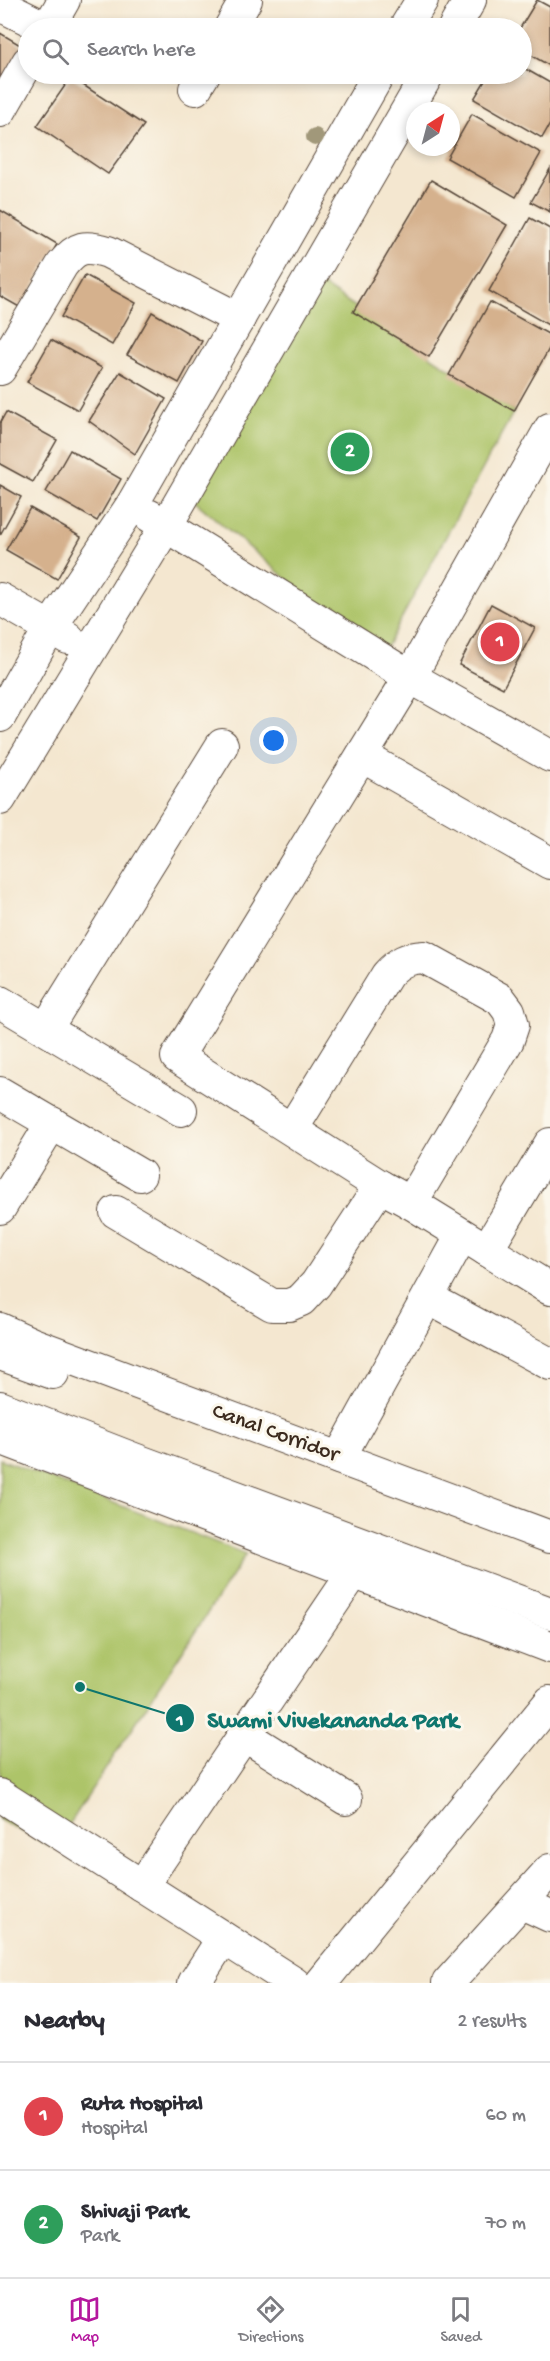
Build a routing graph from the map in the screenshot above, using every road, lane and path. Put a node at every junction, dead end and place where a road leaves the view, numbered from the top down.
1 (64, 0) edge
2 (246, 0) edge
3 (422, 0) edge
4 (470, 0) edge
5 (0, 5) edge
6 (27, 18) edge
7 (53, 18) edge
8 (236, 18) edge
9 (411, 18) edge
10 (460, 18) edge
11 (18, 80) edge
12 (374, 84) edge
13 (422, 84) edge
14 (0, 111) edge
15 (238, 319) junction
16 (0, 369) edge
17 (550, 429) edge
18 (132, 505) junction
19 (166, 526) junction
20 (0, 598) edge
21 (50, 628) junction
22 (90, 650) junction
23 (410, 677) junction
24 (0, 716) edge
25 (222, 745) dead end
26 (362, 756) junction
27 (550, 756) edge
28 (0, 799) edge
29 (550, 863) edge
30 (0, 1002) edge
31 (46, 1029) junction
32 (0, 1093) edge
33 (181, 1110) dead end
34 (52, 1123) junction
35 (292, 1129) junction
36 (550, 1144) edge
37 (140, 1175) dead end
38 (380, 1186) junction
39 (411, 1203) junction
40 (0, 1208) edge
41 (116, 1212) dead end
42 (475, 1242) junction
43 (550, 1289) edge
44 (428, 1298) junction
45 (0, 1329) edge
46 (0, 1354) edge
47 (550, 1364) edge
48 (0, 1407) edge
49 (0, 1438) edge
50 (339, 1458) junction
51 (550, 1537) edge
52 (550, 1555) edge
53 (354, 1572) junction
54 (550, 1613) edge
55 (550, 1647) edge
56 (550, 1702) edge
57 (244, 1735) junction
58 (0, 1795) edge
59 (346, 1799) dead end
60 (550, 1870) edge
61 (142, 1886) junction
62 (522, 1903) junction
63 (550, 1916) edge
64 (223, 1938) junction
65 (194, 1983) edge
66 (294, 1983) edge
67 (321, 1983) edge
68 (447, 1983) edge

1 - 7 street
2 - 8 street
3 - 9 street
4 - 10 street
5 - 6 street
11 - 14 street
12 - 15 street
13 - 19 street
15 - 16 street
15 - 18 street
17 - 23 street
18 - 19 street
18 - 21 street
19 - 22 street
19 - 23 street
20 - 21 street
21 - 22 street
21 - 24 street
22 - 28 street
23 - 26 street
23 - 27 street
25 - 31 street
26 - 29 street
26 - 35 street
30 - 31 street
31 - 33 street
32 - 34 street
34 - 37 street
34 - 40 street
35 - 38 street
35 - 39 street
36 - 42 street
38 - 39 street
38 - 41 street
39 - 42 street
42 - 43 street
42 - 44 street
44 - 47 street
44 - 50 street
45 - 50 street, Canal Corridor
46 - 52 street
48 - 54 street
49 - 53 street
50 - 51 street, Canal Corridor
53 - 55 street
53 - 57 street
56 - 67 street
57 - 59 street
57 - 61 street
58 - 61 street
60 - 62 street
61 - 64 street
62 - 63 street
62 - 68 street
64 - 65 street
64 - 66 street

